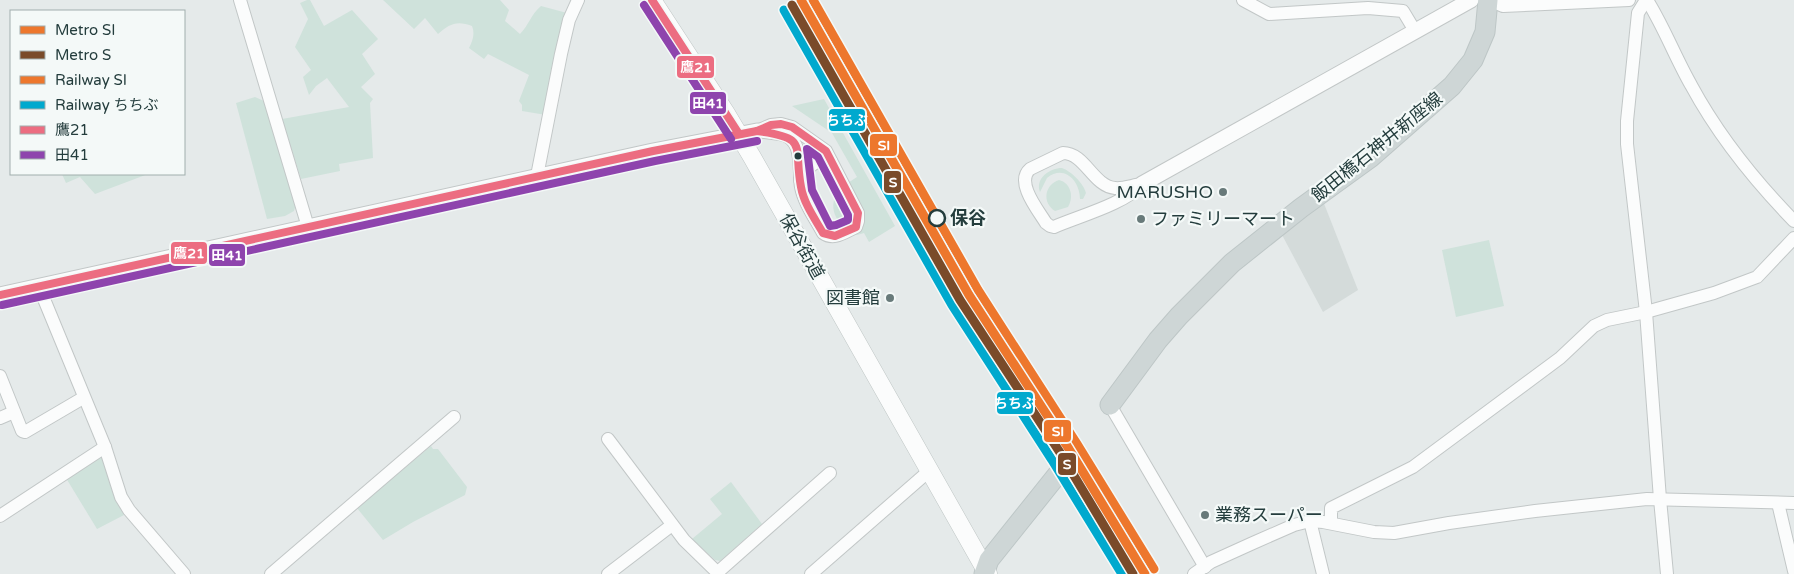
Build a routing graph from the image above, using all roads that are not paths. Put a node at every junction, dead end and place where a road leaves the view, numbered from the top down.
1 (240, 0) edge
2 (578, 0) edge
3 (652, 0) edge
4 (1242, 0) edge
5 (1284, 0) edge
6 (1472, 0) edge
7 (1488, 0) edge
8 (1495, 0) edge
9 (1630, 0) edge
10 (1647, 0) edge
11 (1293, 12) junction
12 (1416, 31) junction
13 (757, 131) junction
14 (738, 134) junction
15 (832, 161) junction
16 (537, 176) junction
17 (800, 180) junction
18 (1142, 184) junction
19 (1794, 221) edge
20 (308, 227) junction
21 (1792, 244) edge
22 (39, 287) junction
23 (0, 295) edge
24 (1646, 312) junction
25 (0, 376) edge
26 (84, 398) junction
27 (1110, 405) joint
28 (14, 412) junction
29 (454, 417) dead end
30 (0, 418) edge
31 (608, 439) dead end
32 (105, 447) junction
33 (1061, 470) dead end
34 (929, 471) junction
35 (830, 473) dead end
36 (1660, 499) junction
37 (1778, 503) junction
38 (1794, 503) edge
39 (0, 516) edge
40 (1310, 521) junction
41 (1331, 523) junction
42 (672, 525) junction
43 (1205, 567) junction
44 (1794, 571) edge
45 (719, 573) edge
46 (986, 573) edge
47 (184, 574) edge
48 (271, 574) edge
49 (608, 574) edge
50 (812, 574) edge
51 (1194, 574) edge
52 (1323, 574) edge
53 (1667, 574) edge

1 - 20 street
2 - 16 street
3 - 14 main road, 保谷街道
4 - 11 street
5 - 11 street
6 - 12 street
7 - 27 main road, 飯田橋石神井新座線
8 - 9 street
10 - 19 street
10 - 24 street
11 - 12 street
12 - 18 street
13 - 14 street
13 - 15 street
13 - 17 street
14 - 16 street
14 - 34 main road, 保谷街道
15 - 17 street
15 - 17 street
16 - 20 street
18 - 18 street
20 - 22 street
21 - 24 street
22 - 23 street
22 - 26 street
24 - 36 street
24 - 41 street
25 - 28 street
26 - 28 street
26 - 32 street
27 - 43 street
28 - 30 street
29 - 48 street
31 - 42 street
32 - 39 street
32 - 47 street
33 - 46 main road
34 - 46 main road, 保谷街道
34 - 50 street
35 - 45 street
36 - 37 street
36 - 41 street
36 - 53 street
37 - 38 street
37 - 44 street
40 - 41 street
40 - 43 street
40 - 52 street
42 - 45 street
42 - 49 street
43 - 51 street

